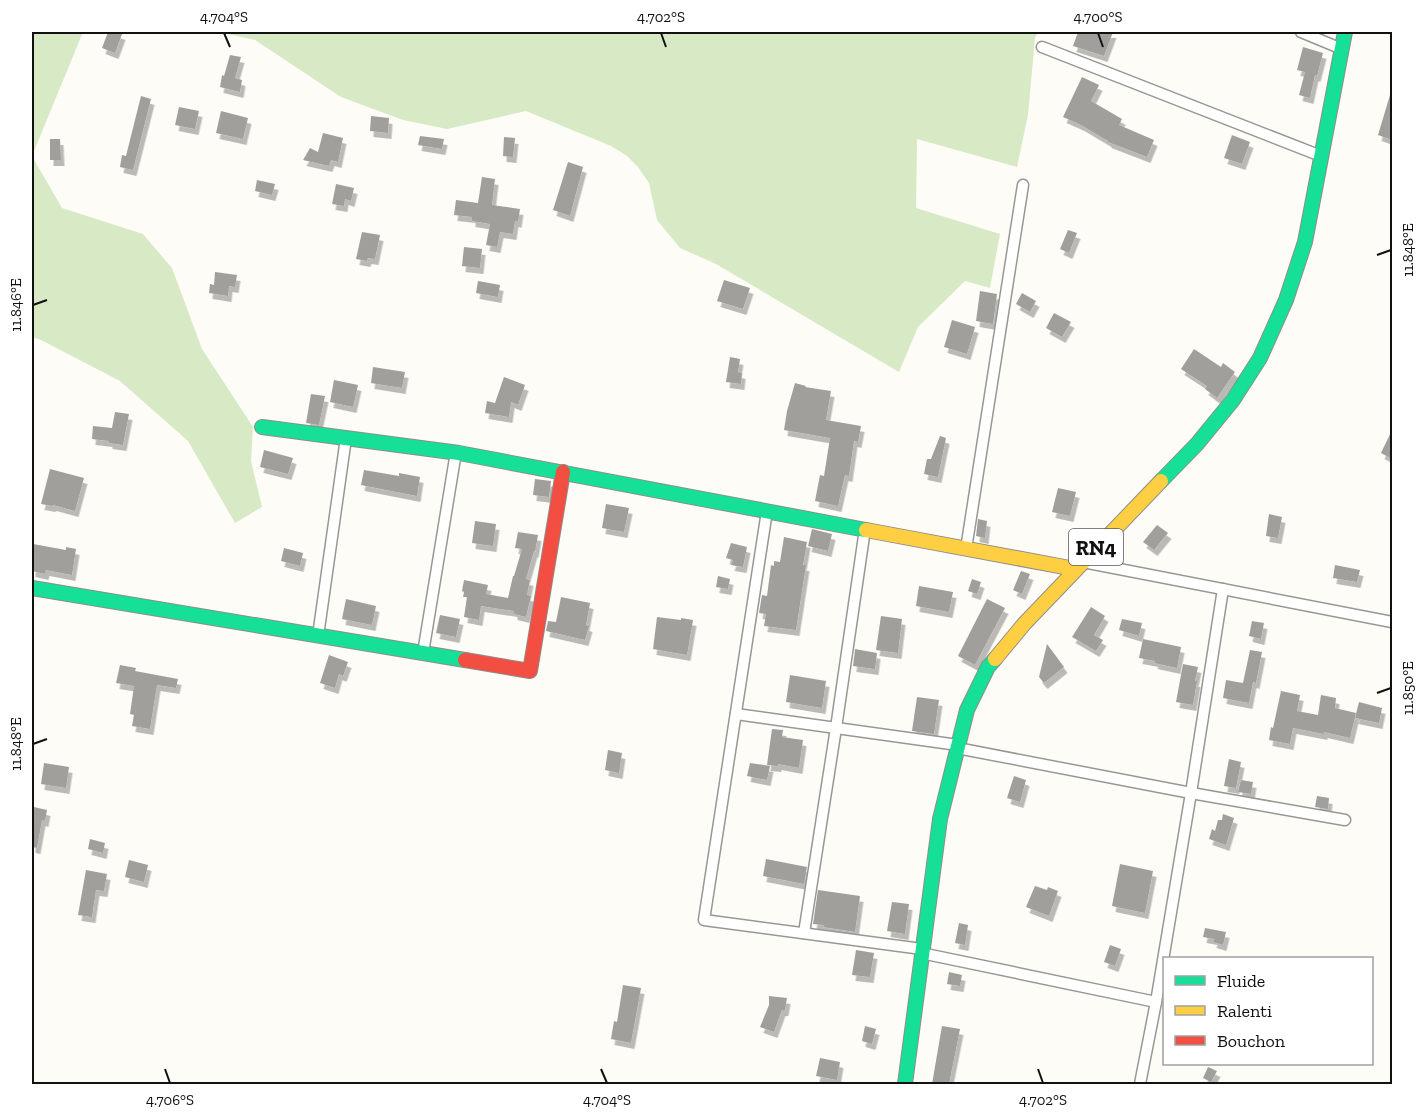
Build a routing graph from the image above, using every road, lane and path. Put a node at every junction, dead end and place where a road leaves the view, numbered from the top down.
1 (1301, 32) edge
2 (1345, 32) edge
3 (1042, 47) dead end
4 (1342, 49) junction
5 (1321, 156) junction
6 (1023, 186) dead end
7 (262, 427) dead end
8 (346, 438) junction
9 (456, 452) junction
10 (563, 472) junction
11 (767, 511) junction
12 (865, 529) junction
13 (966, 549) junction
14 (1079, 565) junction
15 (32, 588) edge
16 (1223, 589) junction
17 (1392, 622) edge
18 (318, 636) junction
19 (423, 653) junction
20 (736, 714) junction
21 (836, 728) junction
22 (958, 747) junction
23 (1191, 794) junction
24 (1345, 820) dead end
25 (804, 933) junction
26 (922, 951) junction
27 (1164, 957) edge
28 (1163, 960) edge
29 (1156, 1002) junction
30 (905, 1084) edge
31 (1140, 1084) edge

1 - 4 street
2 - 4 main road, RN4
3 - 5 street
4 - 5 main road, RN4
5 - 14 main road, RN4
6 - 13 street
7 - 8 main road
8 - 9 main road
8 - 18 street
9 - 10 main road
9 - 19 street
10 - 11 main road
10 - 19 main road
11 - 12 main road
11 - 20 street
12 - 13 main road
12 - 21 street
13 - 14 main road
14 - 16 street
14 - 22 main road, RN4
15 - 18 main road
16 - 17 street
16 - 23 street
18 - 19 main road
20 - 21 street
20 - 25 street
21 - 22 street
21 - 25 street
22 - 23 street
22 - 26 main road, RN4
23 - 24 street
23 - 27 street
25 - 26 street
26 - 29 street
26 - 30 main road, RN4
28 - 29 street
29 - 31 street

